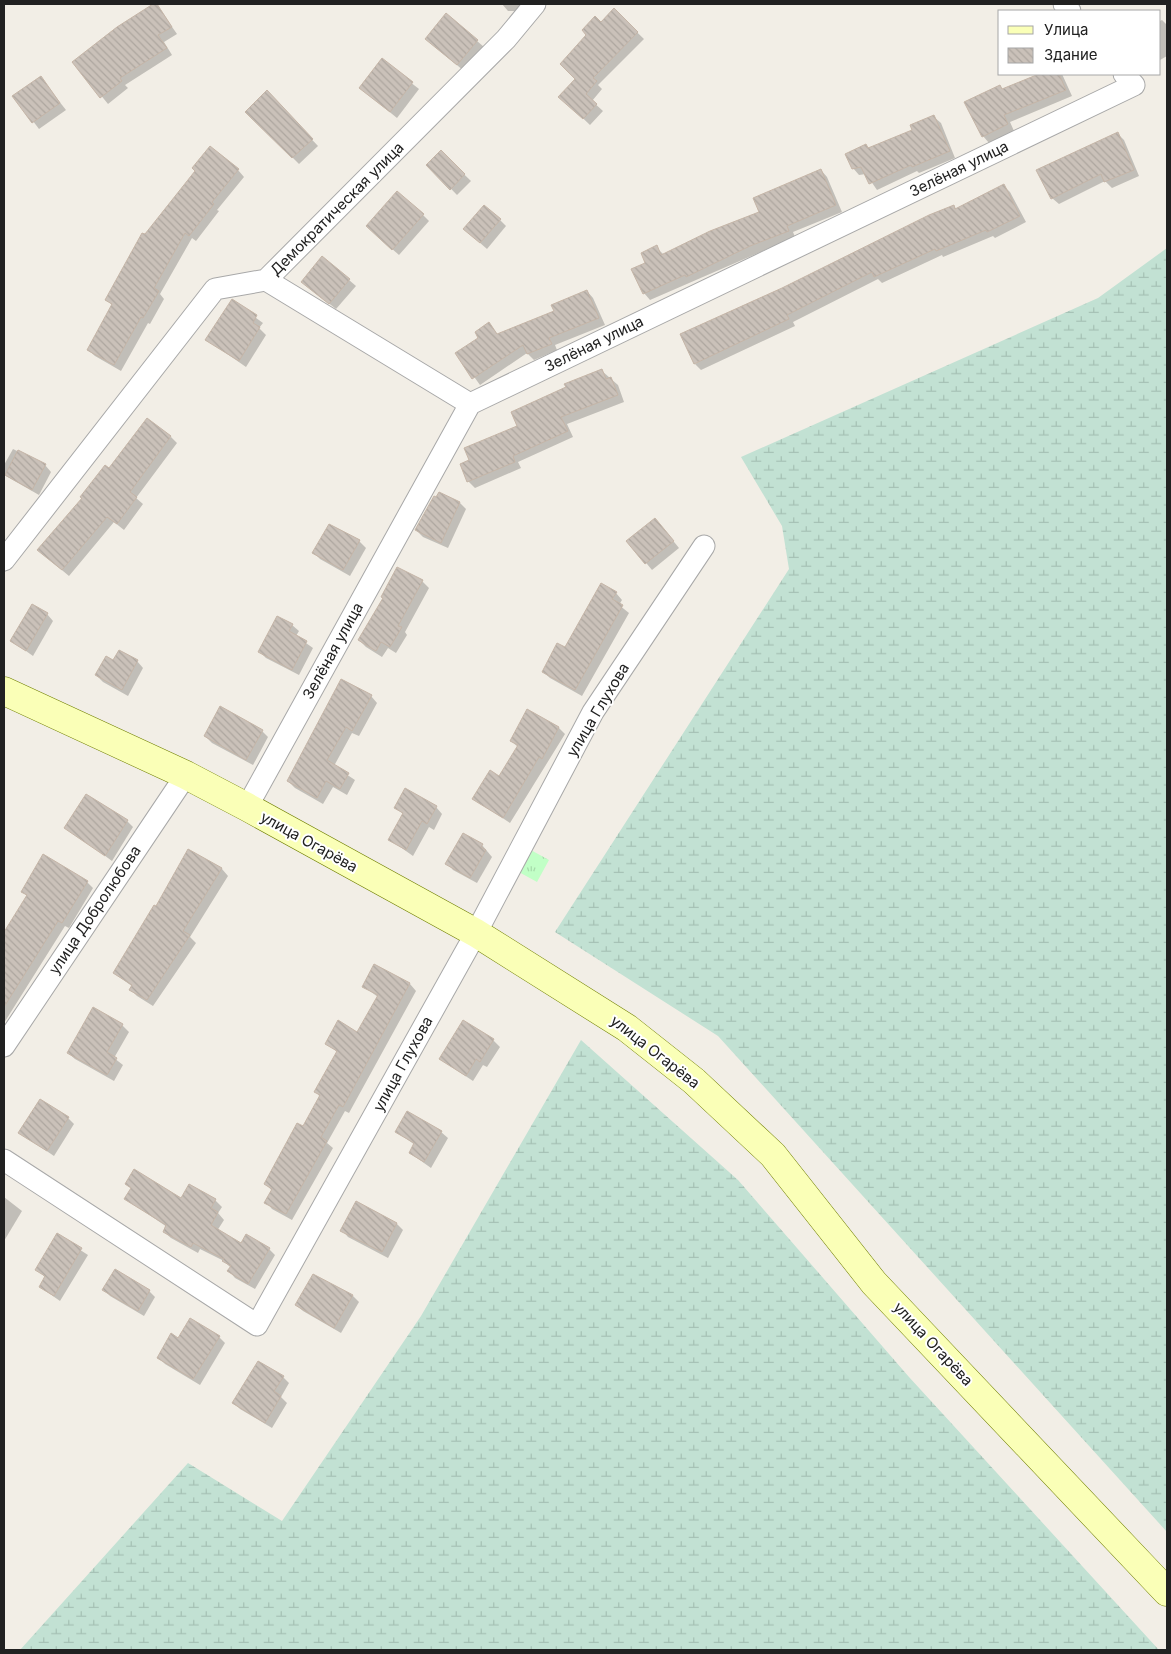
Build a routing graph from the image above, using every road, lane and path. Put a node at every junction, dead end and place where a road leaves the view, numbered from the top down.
1 (535, 4) edge
2 (1129, 79) edge
3 (266, 280) junction
4 (470, 404) junction
5 (704, 546) dead end
6 (4, 560) edge
7 (4, 691) edge
8 (186, 775) junction
9 (247, 807) junction
10 (476, 933) junction
11 (4, 1046) edge
12 (4, 1160) edge
13 (1167, 1592) edge

1 - 3 street, Демократическая улица
2 - 4 street, Зелёная улица
3 - 4 street
3 - 6 street, Демократическая улица
4 - 9 street, Зелёная улица
5 - 10 street, улица Глухова
7 - 8 main road, улица Огарёва
8 - 9 main road, улица Огарёва
8 - 11 street, улица Добролюбова
9 - 10 main road, улица Огарёва
10 - 12 street, улица Глухова
10 - 13 main road, улица Огарёва

